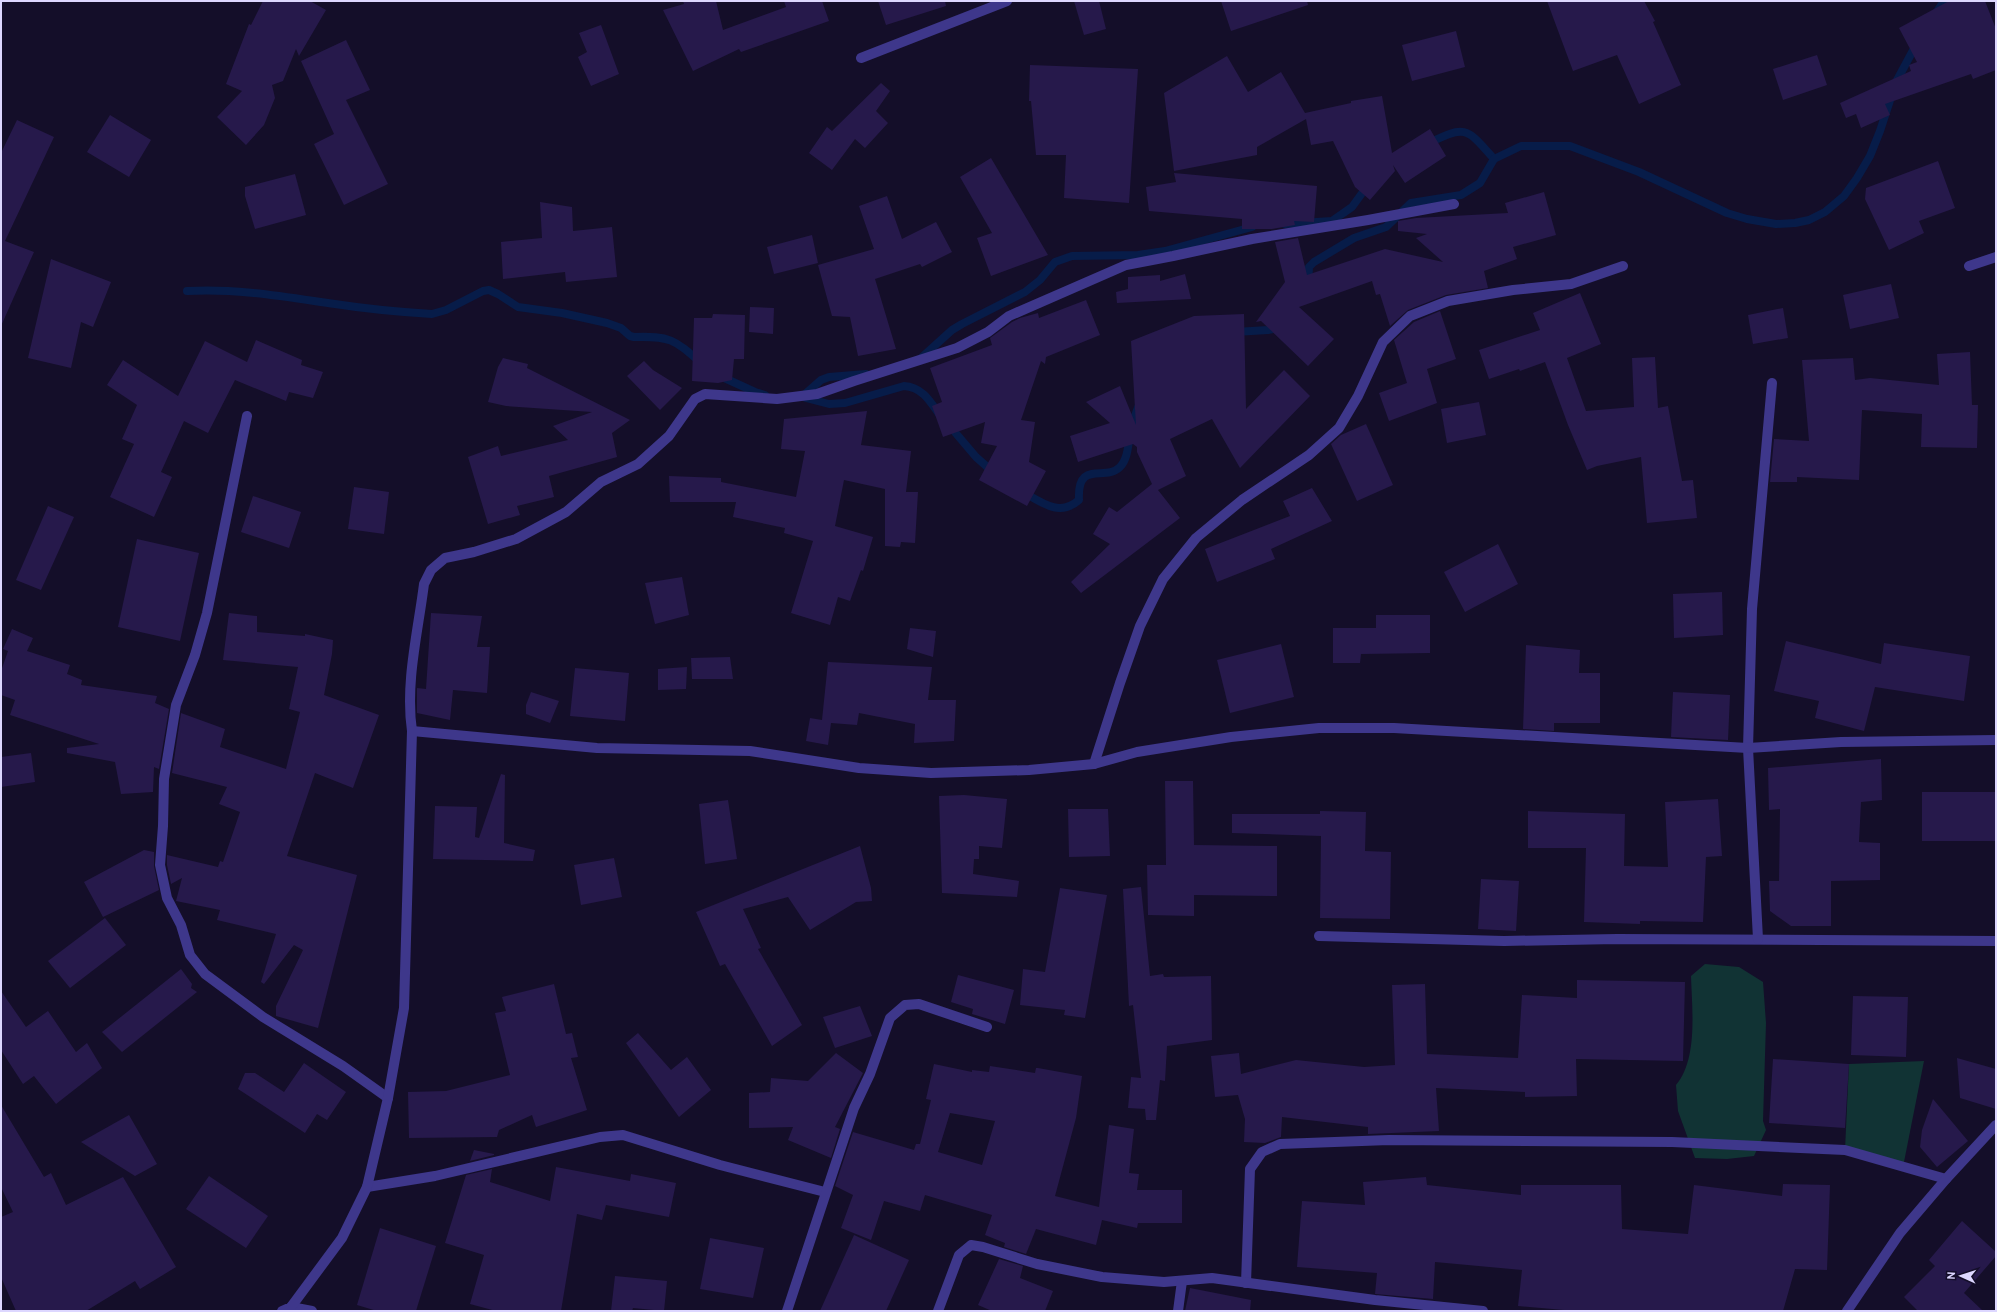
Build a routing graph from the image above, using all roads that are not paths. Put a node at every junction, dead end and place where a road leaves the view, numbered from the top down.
1 (1007, 1) edge
2 (861, 58) dead end
3 (1454, 204) dead end
4 (1996, 257) edge
5 (1623, 266) dead end
6 (1969, 266) dead end
7 (1772, 383) dead end
8 (247, 416) dead end
9 (412, 731) junction
10 (1996, 740) edge
11 (1748, 748) junction
12 (1094, 764) junction
13 (1319, 936) dead end
14 (1758, 939) junction
15 (1996, 941) edge
16 (987, 1027) dead end
17 (388, 1098) junction
18 (1996, 1125) edge
19 (1946, 1179) junction
20 (367, 1186) junction
21 (825, 1192) junction
22 (1182, 1281) junction
23 (1246, 1283) junction
24 (291, 1307) junction
25 (282, 1311) edge
26 (312, 1311) edge
27 (787, 1311) edge
28 (938, 1311) edge
29 (1178, 1311) edge
30 (1484, 1311) edge
31 (1848, 1311) edge

1 - 2 street
3 - 9 street
4 - 6 street
5 - 12 street
7 - 11 street
8 - 17 street
9 - 12 street
9 - 17 street
10 - 11 street
11 - 12 street
11 - 14 street
13 - 14 street
14 - 15 street
16 - 21 street
17 - 20 street
18 - 19 street
19 - 23 street
19 - 31 street
20 - 21 street
20 - 24 street
21 - 27 street
22 - 23 street
22 - 28 street
22 - 29 street
23 - 30 street
24 - 25 street
24 - 26 street

